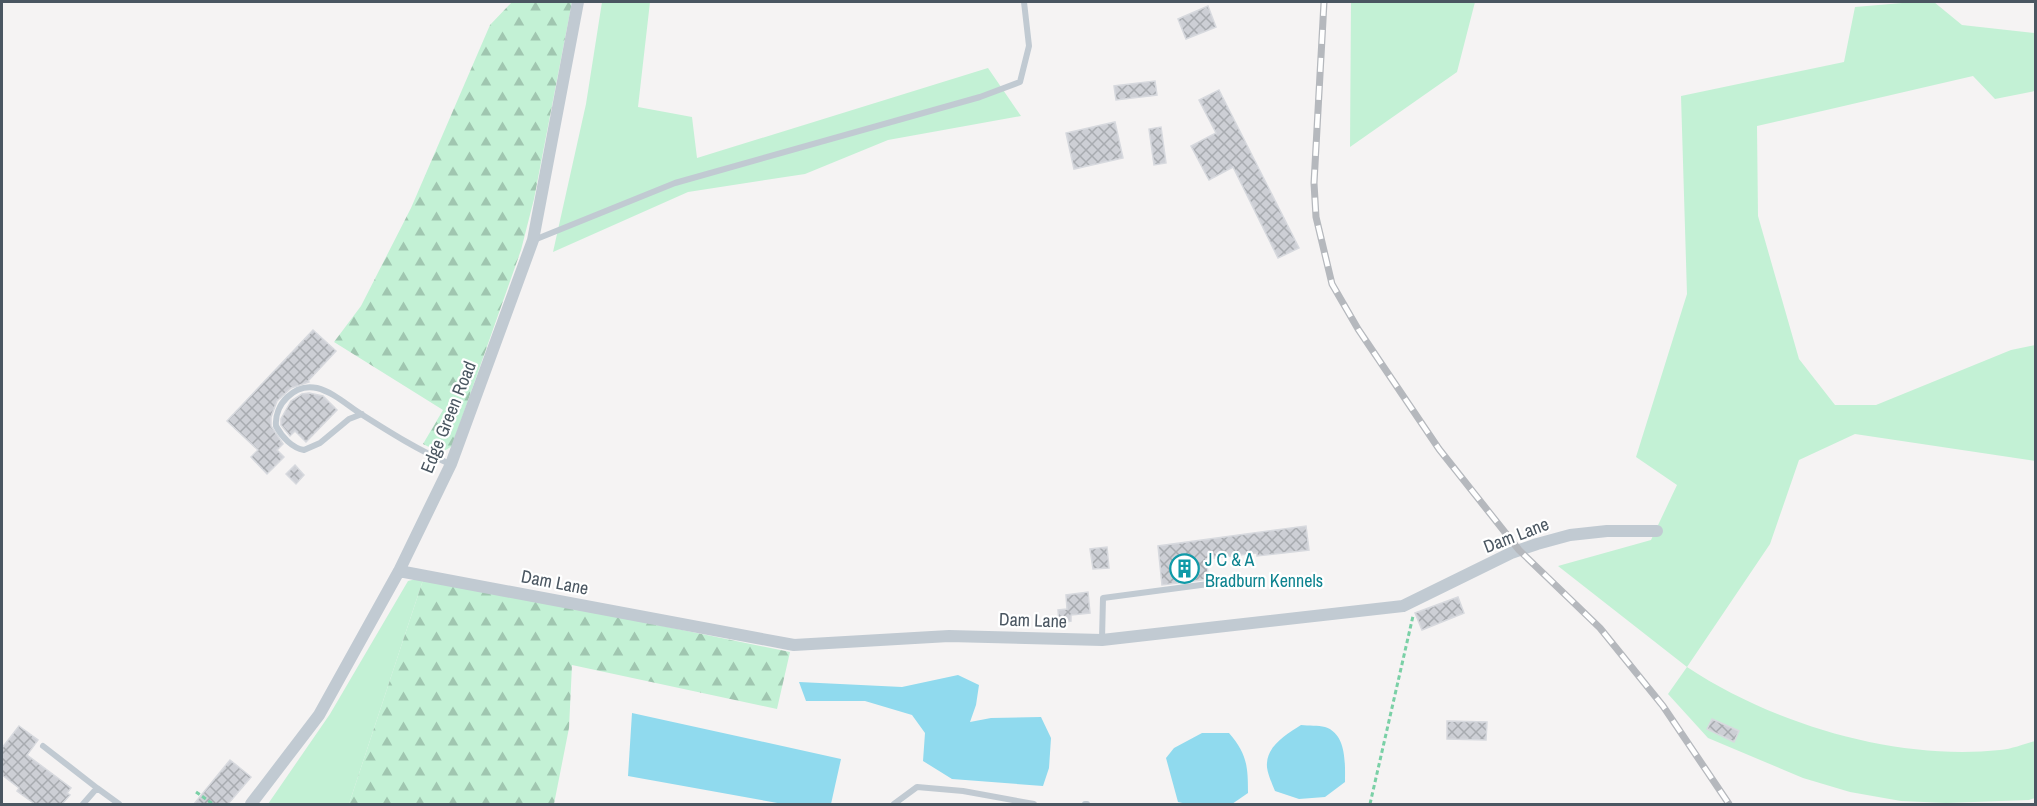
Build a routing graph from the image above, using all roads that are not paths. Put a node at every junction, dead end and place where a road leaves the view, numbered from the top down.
1 (578, 2) edge
2 (1024, 2) edge
3 (533, 240) junction
4 (362, 414) junction
5 (451, 464) junction
6 (1657, 531) dead end
7 (399, 571) junction
8 (1232, 581) dead end
9 (1102, 640) junction
10 (43, 746) dead end
11 (97, 788) junction
12 (83, 804) edge
13 (119, 804) edge
14 (251, 804) edge
15 (894, 804) edge
16 (1034, 804) edge

1 - 3 street, Edge Green Road
2 - 3 lane
3 - 5 street, Edge Green Road
4 - 4 lane
4 - 5 lane
5 - 7 street, Edge Green Road
6 - 9 street, Dam Lane
7 - 9 street, Dam Lane
7 - 14 street, Edge Green Road
8 - 9 lane
10 - 11 lane
11 - 12 lane
11 - 13 lane
15 - 16 lane

